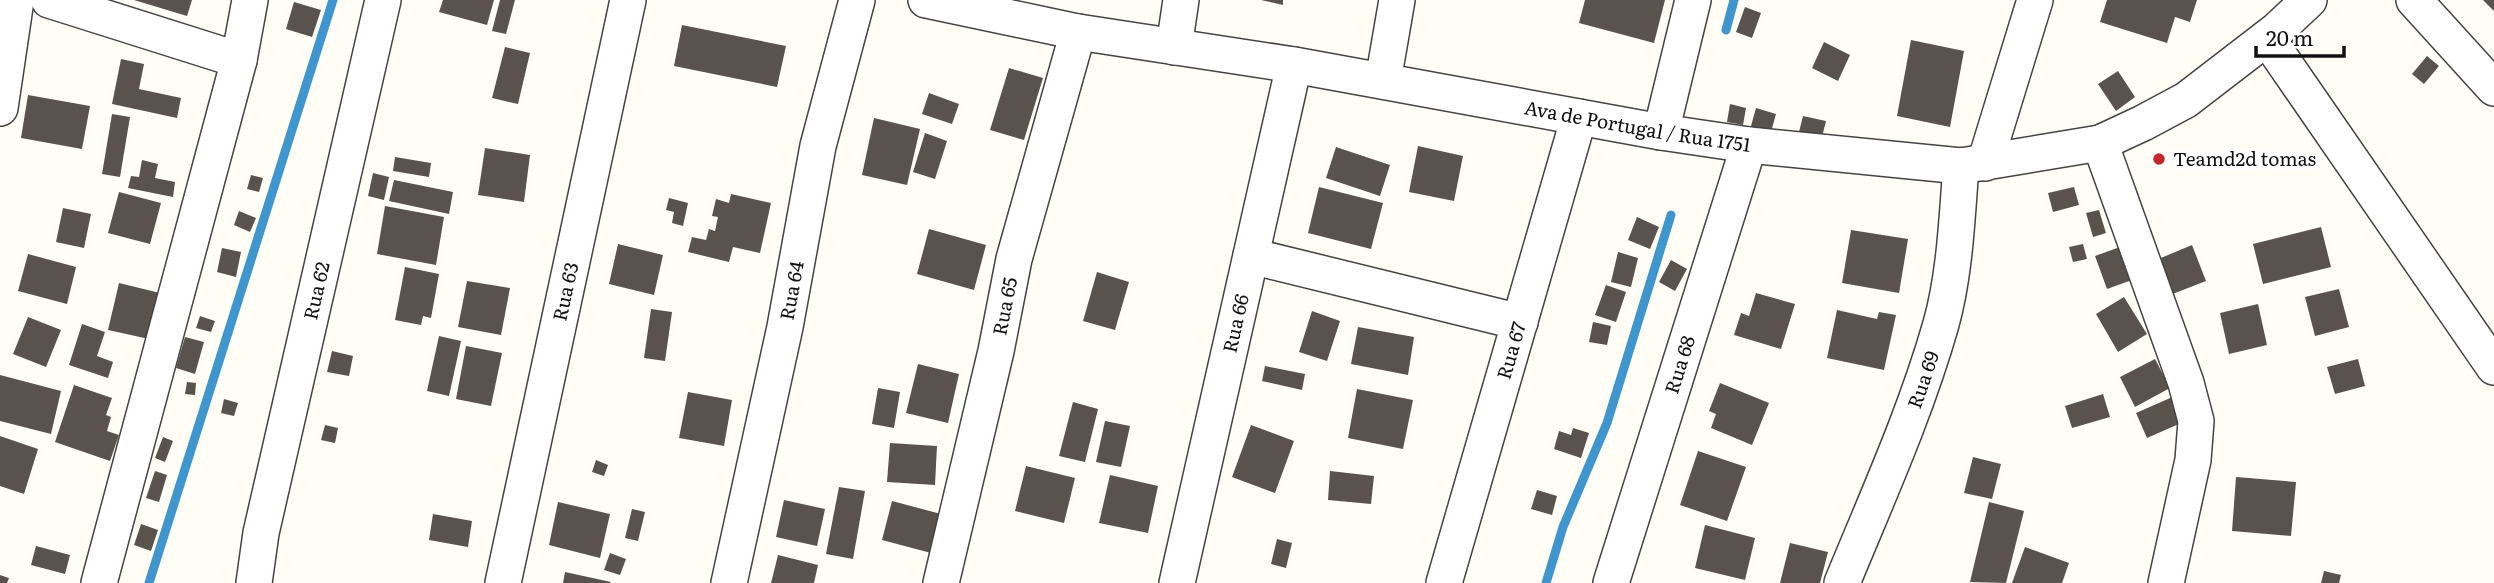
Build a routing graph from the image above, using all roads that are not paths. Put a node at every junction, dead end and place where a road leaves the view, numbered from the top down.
1 (16, 0) edge
2 (48, 0) edge
3 (250, 0) edge
4 (383, 0) edge
5 (628, 0) edge
6 (857, 0) edge
7 (1181, 0) edge
8 (1397, 0) edge
9 (1693, 0) edge
10 (2035, 0) edge
11 (2309, 0) edge
12 (2414, 0) edge
13 (935, 1) edge
14 (1077, 32) junction
15 (2267, 38) junction
16 (1174, 47) junction
17 (239, 60) junction
18 (1294, 65) junction
19 (1383, 81) junction
20 (2494, 88) edge
21 (0, 108) edge
22 (1579, 117) junction
23 (1661, 132) junction
24 (2100, 143) junction
25 (1749, 145) junction
26 (1973, 164) junction
27 (1251, 256) junction
28 (1520, 322) junction
29 (2494, 367) edge
30 (99, 583) edge
31 (254, 583) edge
32 (503, 583) edge
33 (729, 583) edge
34 (941, 583) edge
35 (1177, 583) edge
36 (1444, 583) edge
37 (1611, 583) edge
38 (1842, 583) edge
39 (2166, 583) edge

1 - 21 street
2 - 17 street
3 - 17 street
4 - 31 street, Rua 62
5 - 32 street, Rua 63
6 - 33 street, Rua 64
7 - 16 street
8 - 19 street
9 - 23 street
10 - 26 street, Rua 69
11 - 15 street, Ava de Portugal / Rua 1751
12 - 20 street
13 - 14 street, Ava de Portugal / Rua 1751
14 - 16 street, Ava de Portugal / Rua 1751
14 - 34 street, Rua 65
15 - 24 street, Ava de Portugal / Rua 1751
15 - 29 street
16 - 18 street, Ava de Portugal / Rua 1751
17 - 30 street
18 - 19 street, Ava de Portugal / Rua 1751
18 - 27 street, Rua 66
19 - 22 street, Ava de Portugal / Rua 1751
22 - 23 street, Ava de Portugal / Rua 1751
22 - 28 street, Rua 67
23 - 25 street, Ava de Portugal / Rua 1751
24 - 26 street, Ava de Portugal / Rua 1751
24 - 39 street
25 - 26 street, Ava de Portugal / Rua 1751
25 - 37 street, Rua 68
26 - 38 street, Rua 69
27 - 28 street
27 - 35 street, Rua 66
28 - 36 street, Rua 67

